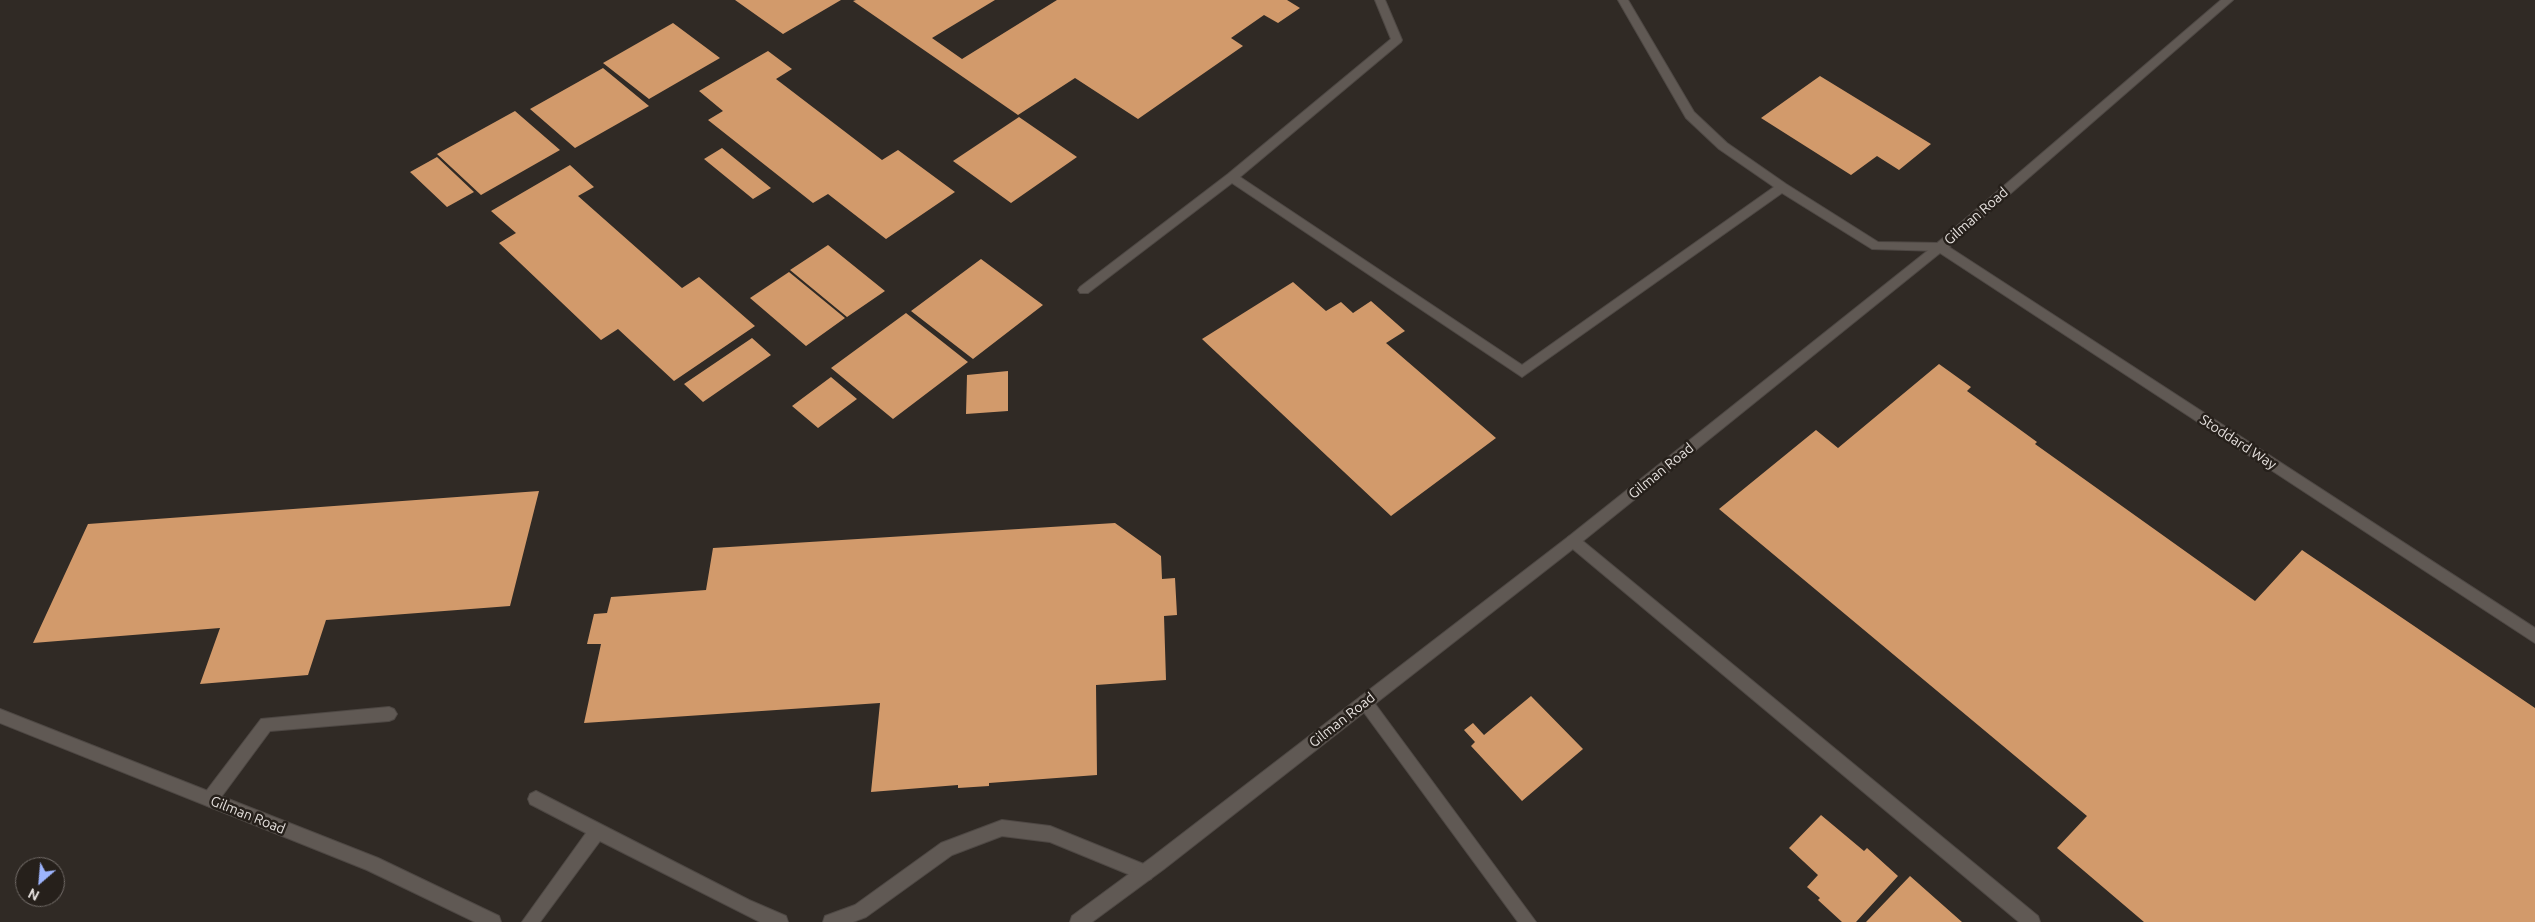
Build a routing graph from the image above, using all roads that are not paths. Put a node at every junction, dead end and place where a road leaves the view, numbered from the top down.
1 (1380, 0) edge
2 (1623, 0) edge
3 (2228, 0) edge
4 (1232, 177) junction
5 (1782, 187) junction
6 (1940, 247) junction
7 (1084, 290) dead end
8 (1573, 541) junction
9 (2535, 636) edge
10 (1365, 702) junction
11 (389, 714) dead end
12 (0, 716) edge
13 (210, 799) junction
14 (536, 799) dead end
15 (597, 831) junction
16 (1145, 873) junction
17 (493, 922) edge
18 (530, 922) edge
19 (780, 922) edge
20 (831, 922) edge
21 (1078, 922) edge
22 (1528, 922) edge
23 (2032, 922) edge

1 - 4 street
2 - 5 street
3 - 6 street, Gilman Road
4 - 5 street
4 - 7 street
5 - 6 street
6 - 8 street, Gilman Road
6 - 9 street, Stoddard Way
8 - 10 street, Gilman Road
8 - 23 street
10 - 16 street, Gilman Road
10 - 22 street
11 - 13 street
12 - 13 street, Gilman Road
13 - 17 street, Gilman Road
14 - 15 street
15 - 18 street
15 - 19 street
16 - 20 street
16 - 21 street, Gilman Road

